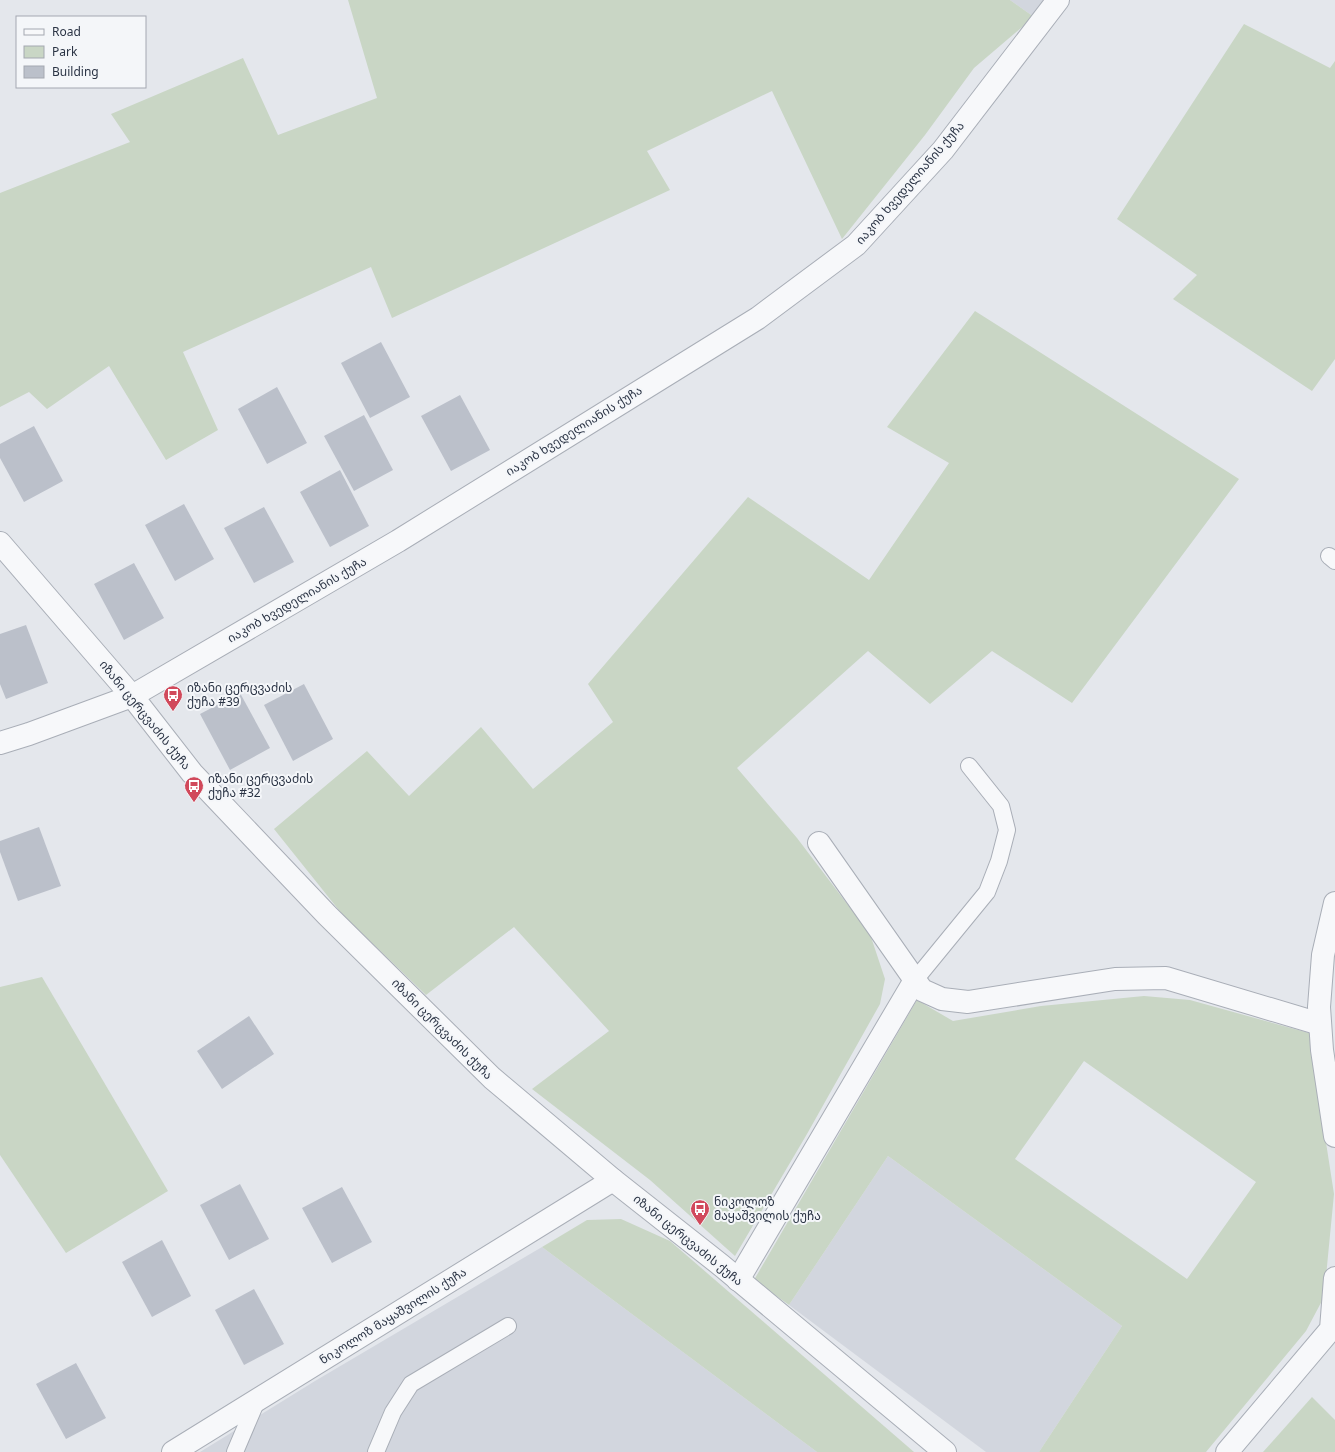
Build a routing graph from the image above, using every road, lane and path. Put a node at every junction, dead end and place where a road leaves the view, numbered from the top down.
1 (1058, 0) edge
2 (0, 543) edge
3 (132, 696) junction
4 (0, 743) edge
5 (969, 766) dead end
6 (819, 843) dead end
7 (1335, 903) edge
8 (915, 980) junction
9 (1325, 1013) edge
10 (1335, 1136) edge
11 (613, 1180) junction
12 (1335, 1278) edge
13 (738, 1280) junction
14 (508, 1326) dead end
15 (1334, 1330) edge
16 (258, 1398) junction
17 (173, 1452) edge
18 (235, 1452) edge
19 (376, 1452) edge
20 (945, 1452) edge
21 (1227, 1452) edge

1 - 3 street, იაკობ ხვედელიანის ქუჩა
2 - 3 street, იზანი ცერცვაძის ქუჩა
3 - 4 street, იაკობ ხვედელიანის ქუჩა
3 - 11 street, იზანი ცერცვაძის ქუჩა
5 - 8 lane
6 - 8 street
7 - 9 street
8 - 9 street
8 - 13 street
9 - 10 street
11 - 13 street, იზანი ცერცვაძის ქუჩა
11 - 16 street, ნიკოლოზ მაყაშვილის ქუჩა
12 - 15 street
13 - 20 street, იზანი ცერცვაძის ქუჩა
14 - 19 lane
15 - 21 street
16 - 17 street, ნიკოლოზ მაყაშვილის ქუჩა
16 - 18 lane

